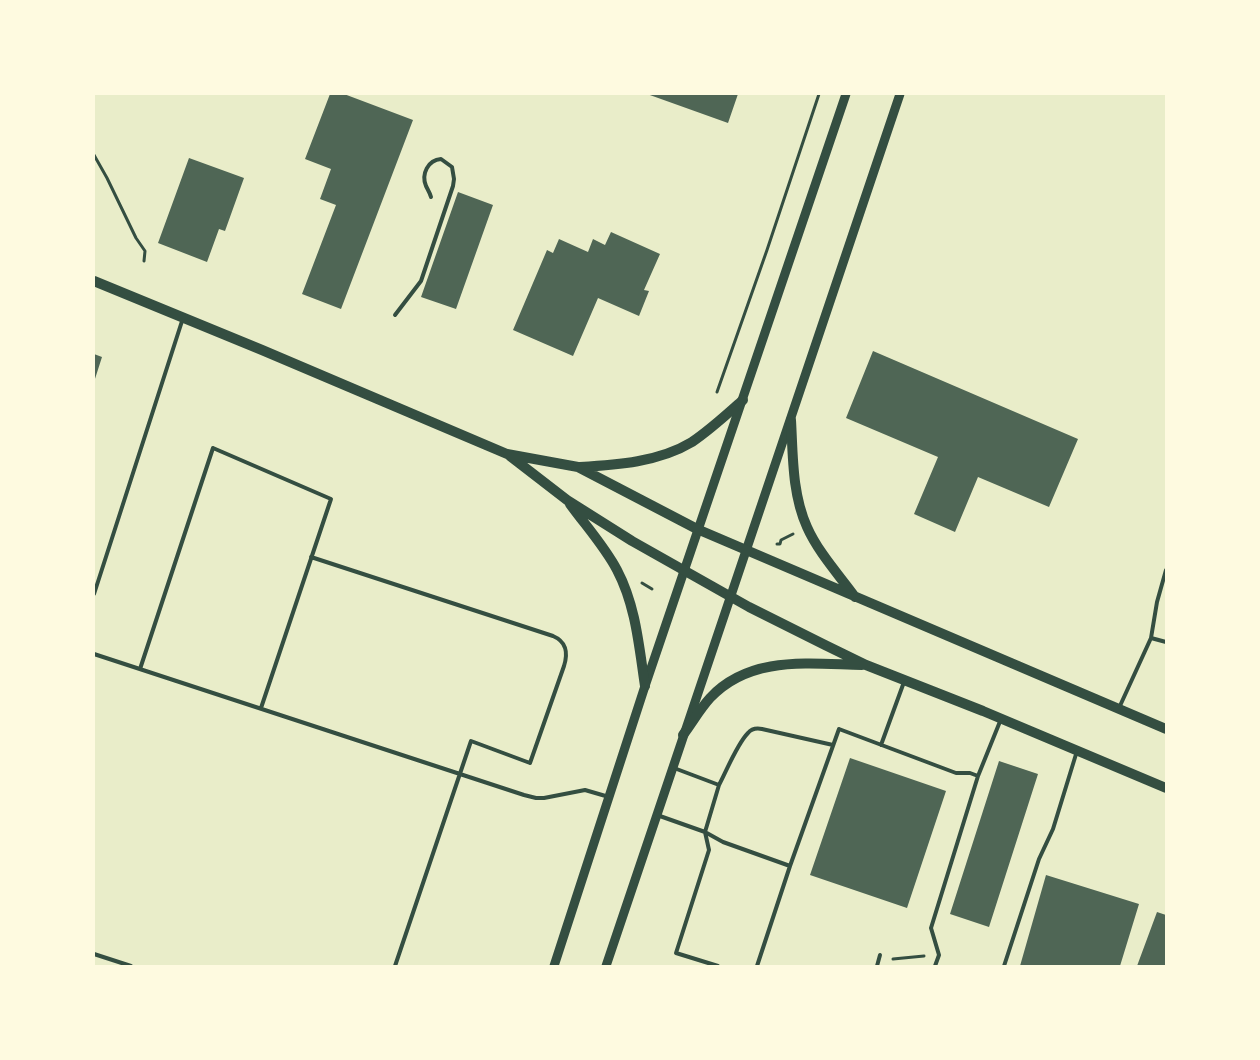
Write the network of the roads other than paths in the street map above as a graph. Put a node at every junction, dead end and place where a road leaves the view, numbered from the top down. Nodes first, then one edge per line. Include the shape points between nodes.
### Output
1 (846, 94) edge
2 (900, 94) edge
3 (431, 197) dead end
4 (94, 281) edge
5 (395, 315) dead end
6 (184, 318) junction
7 (743, 400) junction
8 (791, 420) junction
9 (507, 454) junction
10 (578, 467) junction
11 (566, 500) junction
12 (697, 529) junction
13 (746, 550) junction
14 (312, 557) junction
15 (684, 570) junction
16 (1166, 570) edge
17 (94, 594) edge
18 (730, 596) junction
19 (856, 598) junction
20 (1151, 638) junction
21 (1166, 642) edge
22 (94, 654) edge
23 (866, 665) junction
24 (140, 669) junction
25 (904, 680) junction
26 (645, 686) junction
27 (261, 708) junction
28 (1119, 709) junction
29 (1001, 718) junction
30 (1166, 729) edge
31 (683, 735) junction
32 (881, 745) junction
33 (833, 746) junction
34 (1078, 751) junction
35 (672, 768) junction
36 (460, 774) junction
37 (978, 776) junction
38 (719, 785) junction
39 (1166, 788) edge
40 (609, 797) junction
41 (657, 815) junction
42 (705, 832) junction
43 (790, 866) junction
44 (94, 954) edge
45 (880, 954) road end
46 (131, 966) edge
47 (395, 966) edge
48 (554, 966) edge
49 (606, 966) edge
50 (718, 966) edge
51 (757, 966) edge
52 (877, 966) edge
53 (935, 966) edge
54 (1004, 966) edge

1 - 7 street
2 - 8 street
3 - 5 lane via 425,174 430,163 441,159 452,167 453,186 421,282
4 - 6 main road
6 - 9 main road
6 - 17 lane
7 - 10 main road via 712,428 679,449 643,460
7 - 12 street
8 - 13 street
8 - 19 main road via 797,490 805,522
9 - 10 main road
9 - 11 main road
10 - 12 main road
11 - 15 main road
11 - 26 main road via 608,557 624,585 634,620
12 - 13 main road
12 - 15 street
13 - 18 street
13 - 19 main road
14 - 24 lane via 331,499 213,448
14 - 27 lane
14 - 36 lane via 553,636 565,646 564,666 530,762 471,741
15 - 18 main road
15 - 26 street
16 - 20 lane
18 - 23 main road
18 - 31 street
19 - 28 main road
20 - 21 lane
20 - 28 lane
22 - 24 lane
23 - 25 main road
23 - 31 main road via 792,663 753,670 710,698
24 - 27 lane
25 - 29 main road
25 - 32 lane
26 - 40 street
27 - 36 lane
28 - 30 main road
29 - 34 main road
29 - 37 lane
31 - 35 street
32 - 33 lane via 839,730
32 - 37 lane via 956,773
33 - 38 lane via 754,728 743,740
33 - 43 lane
34 - 39 main road
34 - 54 lane
35 - 38 lane
35 - 41 street
36 - 40 lane via 536,798 585,790
36 - 47 lane
37 - 53 lane via 932,928 939,955
38 - 42 lane
40 - 48 street
41 - 42 lane
41 - 49 street
42 - 43 lane via 723,842
42 - 50 lane via 709,850 676,953
43 - 51 lane
44 - 46 lane
45 - 52 lane

